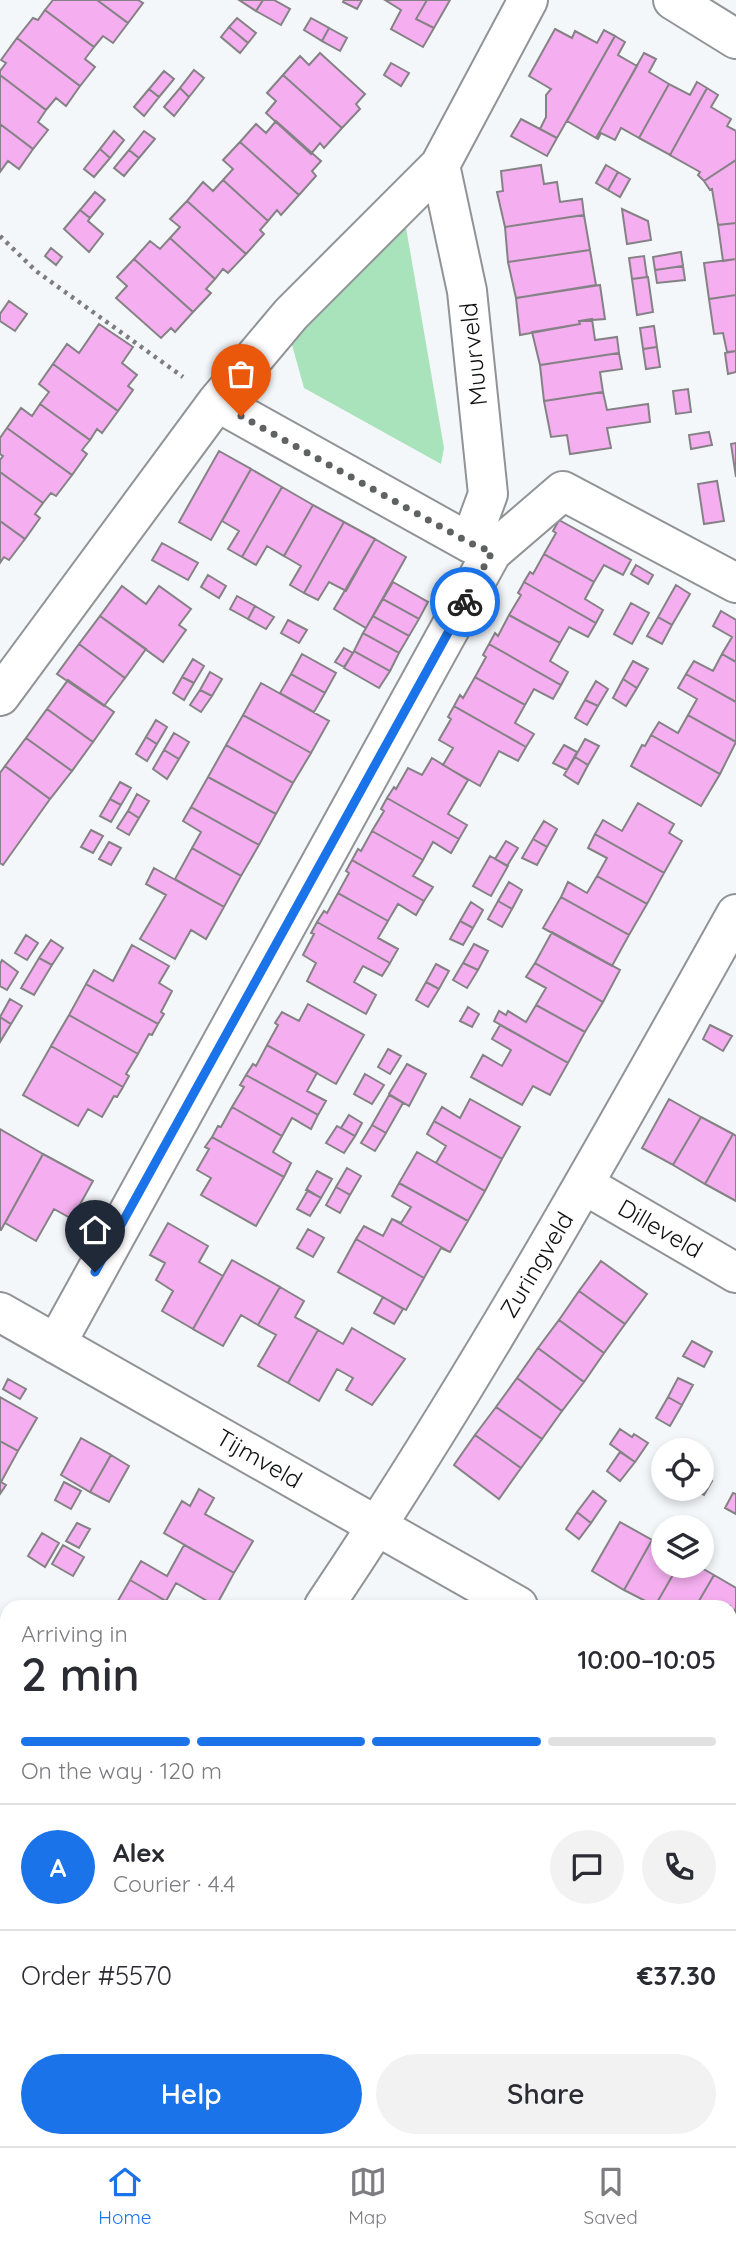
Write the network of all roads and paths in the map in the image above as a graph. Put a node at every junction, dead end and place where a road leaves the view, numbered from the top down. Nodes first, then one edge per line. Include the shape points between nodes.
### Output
1 (528, 0) edge
2 (673, 0) edge
3 (736, 39) edge
4 (440, 166) junction
5 (0, 236) edge
6 (217, 402) junction
7 (481, 547) junction
8 (736, 583) edge
9 (0, 696) edge
10 (736, 914) edge
11 (585, 1185) junction
12 (736, 1273) edge
13 (0, 1312) edge
14 (55, 1344) junction
15 (377, 1526) junction
16 (328, 1600) edge
17 (507, 1600) edge

1 - 4 street
2 - 3 street
4 - 6 street via 291,314
4 - 7 street, Muurveld via 467,291 488,494
5 - 6 path via 36,271
6 - 7 street
6 - 9 street
7 - 8 street, Muurveld via 563,491
7 - 14 street, Muurveld
10 - 11 street, Zuringveld
11 - 12 street, Dilleveld
11 - 15 street, Zuringveld
13 - 14 street, Tijmveld
14 - 15 street, Tijmveld
15 - 16 street, Zuringveld
15 - 17 street, Tijmveld

